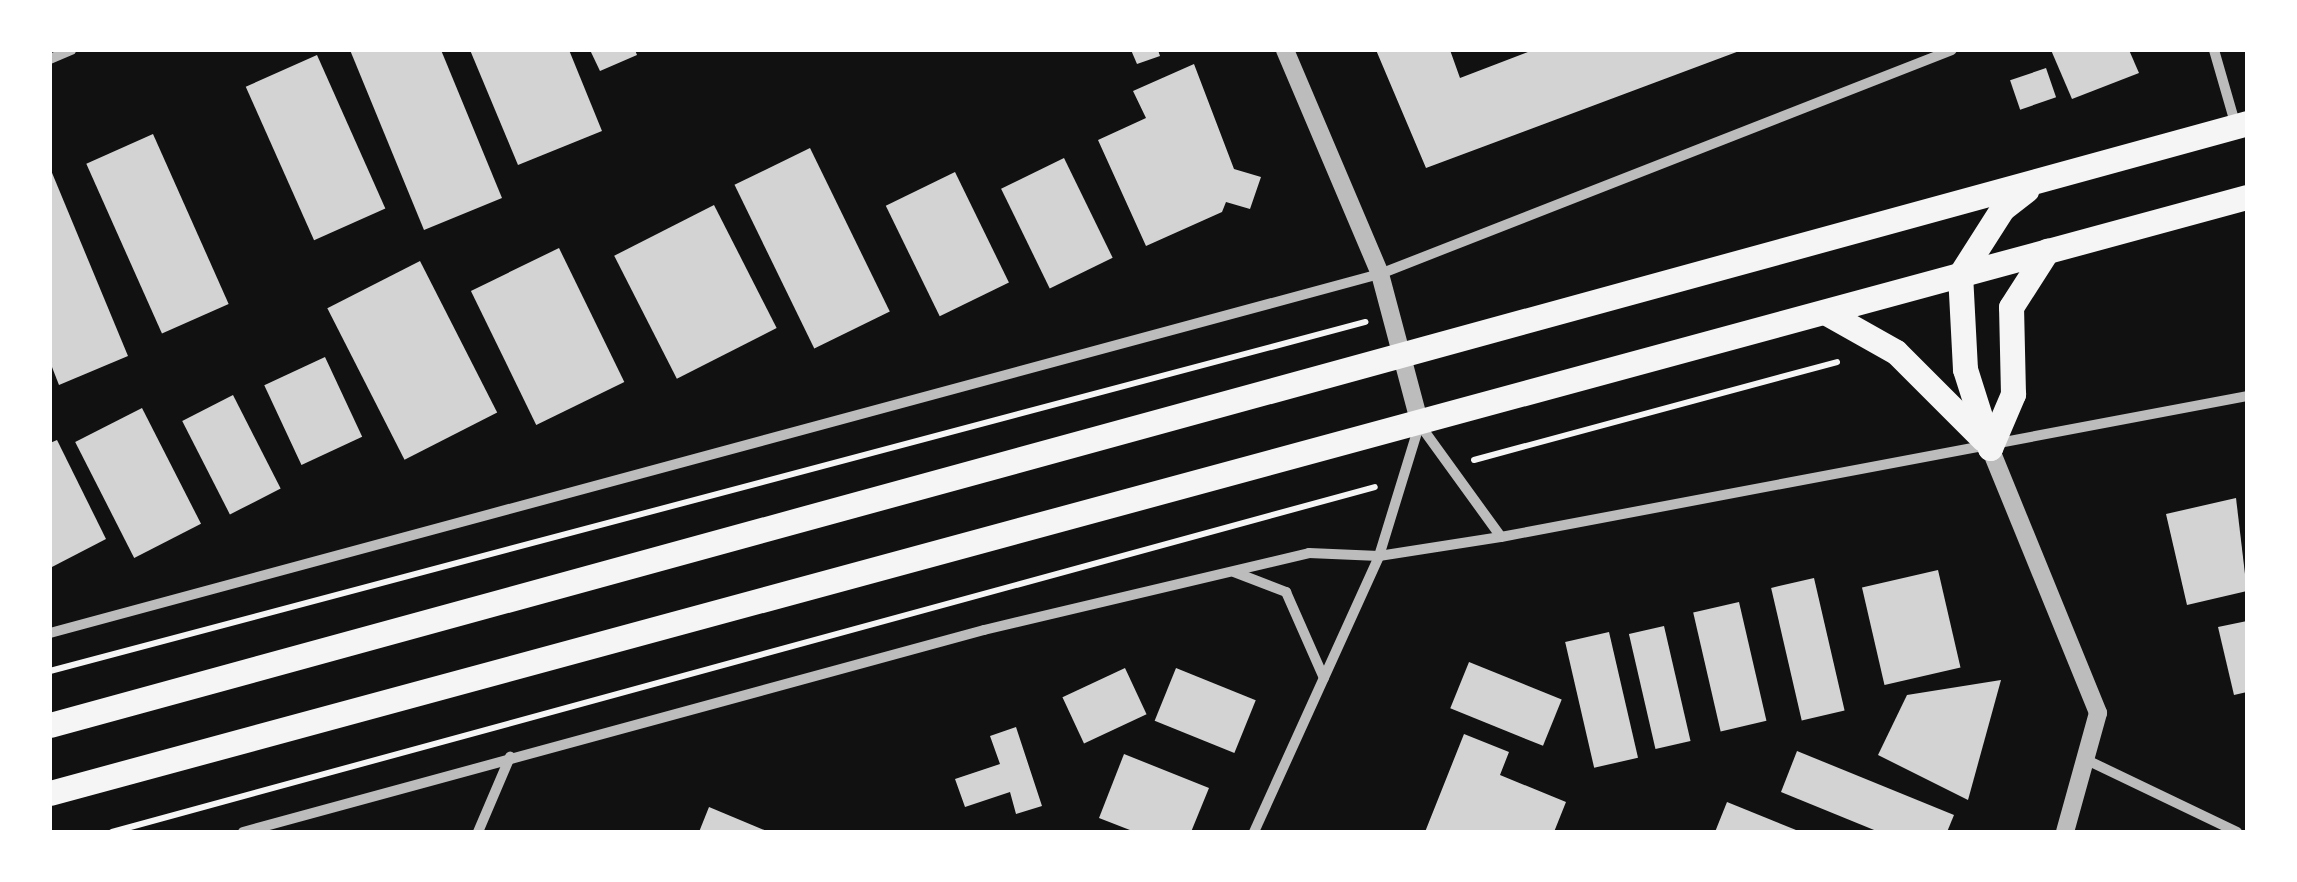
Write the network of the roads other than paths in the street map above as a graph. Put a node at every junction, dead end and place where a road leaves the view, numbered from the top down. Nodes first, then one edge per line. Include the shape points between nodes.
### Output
1 (72, 50) edge
2 (1285, 50) edge
3 (1952, 50) edge
4 (2214, 50) edge
5 (50, 59) edge
6 (2242, 125) edge
7 (2034, 184) junction
8 (2247, 198) edge
9 (2047, 251) junction
10 (1380, 274) junction
11 (1960, 275) junction
12 (1825, 312) junction
13 (1402, 361) junction
14 (2247, 396) edge
15 (1420, 424) junction
16 (1990, 448) junction
17 (1501, 537) junction
18 (1379, 556) junction
19 (1233, 572) junction
20 (50, 634) edge
21 (1324, 678) junction
22 (50, 725) edge
23 (510, 757) junction
24 (2091, 762) junction
25 (50, 793) edge
26 (243, 832) edge
27 (478, 832) edge
28 (1254, 832) edge
29 (2066, 832) edge
30 (2237, 832) edge

1 - 5 street
2 - 10 street
3 - 10 street
4 - 6 street
6 - 7 main road
7 - 11 main road via 2002,210
7 - 13 main road
8 - 9 main road
9 - 11 main road
9 - 16 main road via 2011,308 2013,394
10 - 13 street
10 - 20 street
11 - 12 main road
11 - 16 main road via 1965,369
12 - 15 main road
12 - 16 main road via 1896,352
13 - 15 street
13 - 22 main road
14 - 16 street
15 - 17 street
15 - 18 street
15 - 25 main road
16 - 17 street
16 - 24 street via 2080,655 2098,713
17 - 18 street
18 - 19 street via 1309,554
18 - 21 street
19 - 21 street via 1286,592
19 - 23 street
21 - 28 street
23 - 26 street
23 - 27 street
24 - 29 street
24 - 30 street

